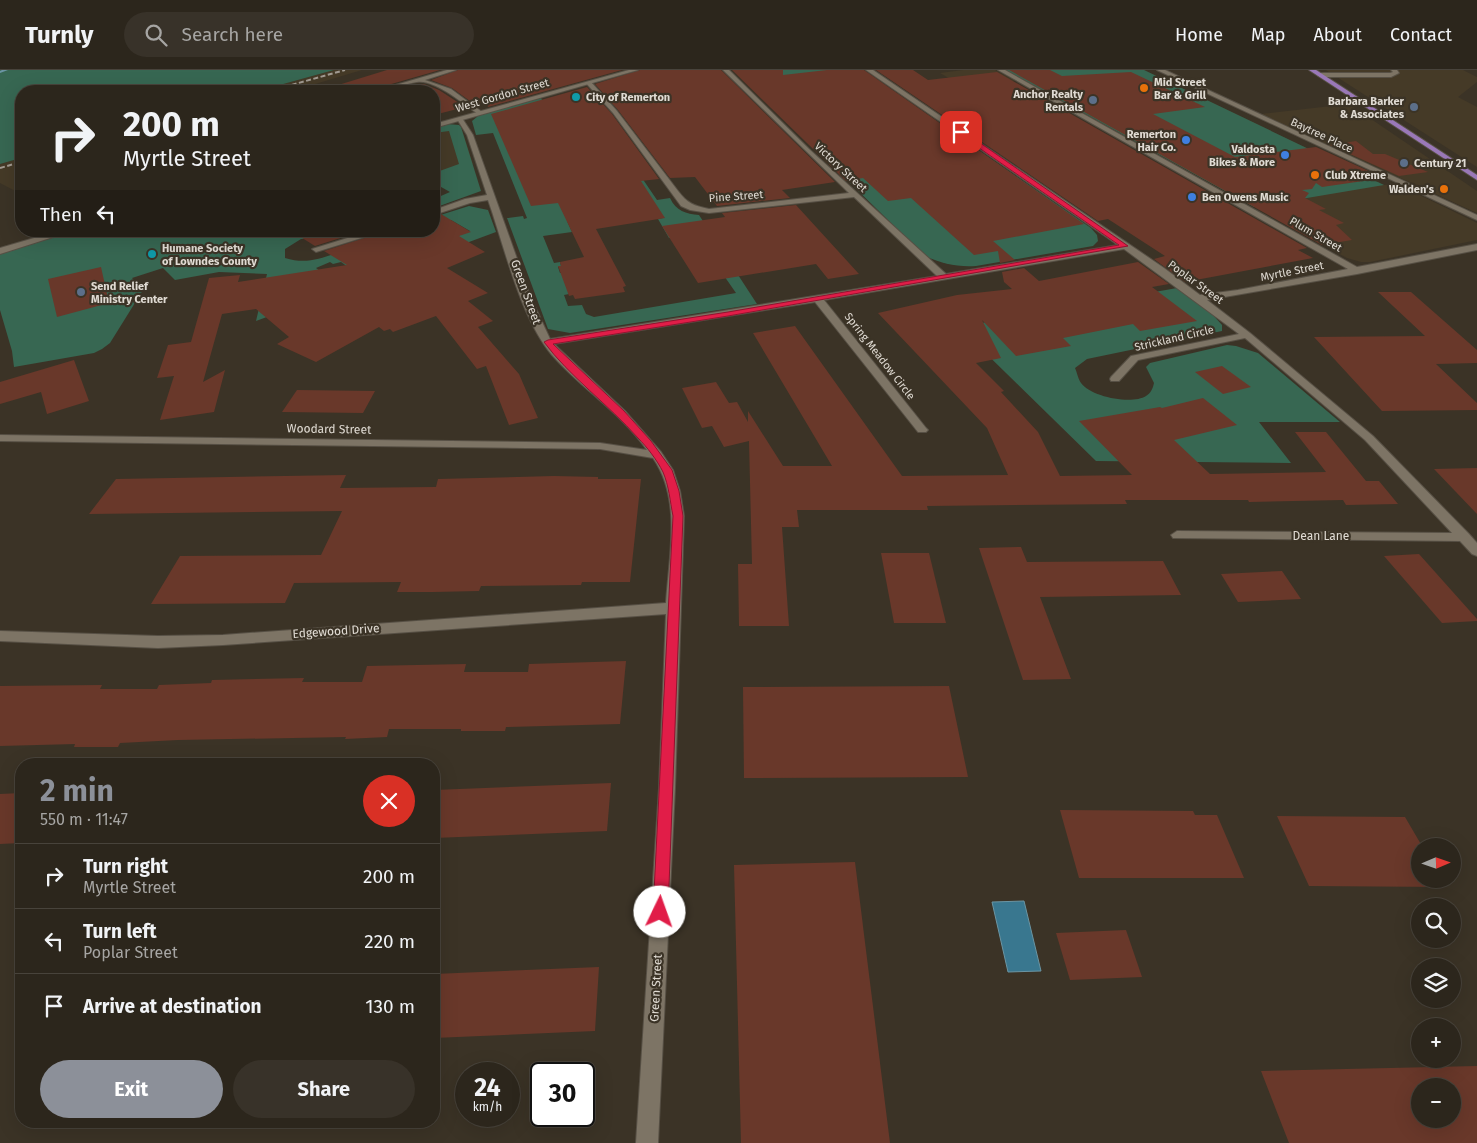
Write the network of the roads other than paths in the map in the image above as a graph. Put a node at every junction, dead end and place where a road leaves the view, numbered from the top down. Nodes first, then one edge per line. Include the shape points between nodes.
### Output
1 (453, 70) edge
2 (635, 70) edge
3 (726, 70) edge
4 (869, 70) edge
5 (1001, 70) edge
6 (1160, 70) edge
7 (1312, 70) edge
8 (1394, 70) edge
9 (1320, 75) junction
10 (417, 79) junction
11 (589, 83) junction
12 (398, 85) edge
13 (434, 85) edge
14 (440, 87) edge
15 (480, 113) junction
16 (460, 119) junction
17 (440, 124) edge
18 (1477, 178) edge
19 (854, 195) junction
20 (491, 197) junction
21 (440, 211) edge
22 (1477, 218) edge
23 (48, 237) edge
24 (359, 237) edge
25 (1125, 246) junction
26 (1477, 247) edge
27 (316, 249) dead end
28 (0, 251) edge
29 (1357, 271) junction
30 (944, 277) junction
31 (818, 298) junction
32 (1199, 298) junction
33 (1247, 335) junction
34 (548, 342) junction
35 (1115, 379) dead end
36 (922, 430) dead end
37 (0, 438) edge
38 (657, 455) junction
39 (1177, 535) dead end
40 (1465, 538) junction
41 (1477, 551) edge
42 (673, 608) junction
43 (0, 636) edge
44 (647, 1143) edge

1 - 10 street
2 - 11 street, West Gordon Street
3 - 19 street, Victory Street
4 - 25 street, Poplar Street
5 - 29 street, Plum Street
6 - 22 street, Baytree Place
7 - 9 main road
8 - 9 street via 1396,73 1391,75
9 - 18 main road
10 - 12 street
10 - 13 street
11 - 15 street, West Gordon Street
11 - 19 street, Pine Street via 611,106 684,204 693,208 721,210
14 - 15 street
15 - 16 street, West Gordon Street
16 - 17 street, West Gordon Street
16 - 20 street, Green Street via 470,135
19 - 30 street, Victory Street
20 - 21 street
20 - 34 street, Green Street via 526,298
23 - 28 street
24 - 27 street
25 - 30 street
25 - 32 street, Poplar Street
26 - 29 street, Myrtle Street
29 - 32 street, Myrtle Street
30 - 31 street
31 - 34 street
31 - 36 street, Spring Meadow Circle
32 - 33 street, Poplar Street
33 - 35 street, Strickland Circle via 1135,358
33 - 40 street, Poplar Street via 1368,438
34 - 38 street, Green Street via 621,413
37 - 38 street, Woodard Street via 600,446
38 - 42 street, Green Street via 667,470 678,516
39 - 40 street, Dean Lane
40 - 41 street, Poplar Street
42 - 43 street, Edgewood Drive via 223,640 158,642
42 - 44 street, Green Street via 666,815

